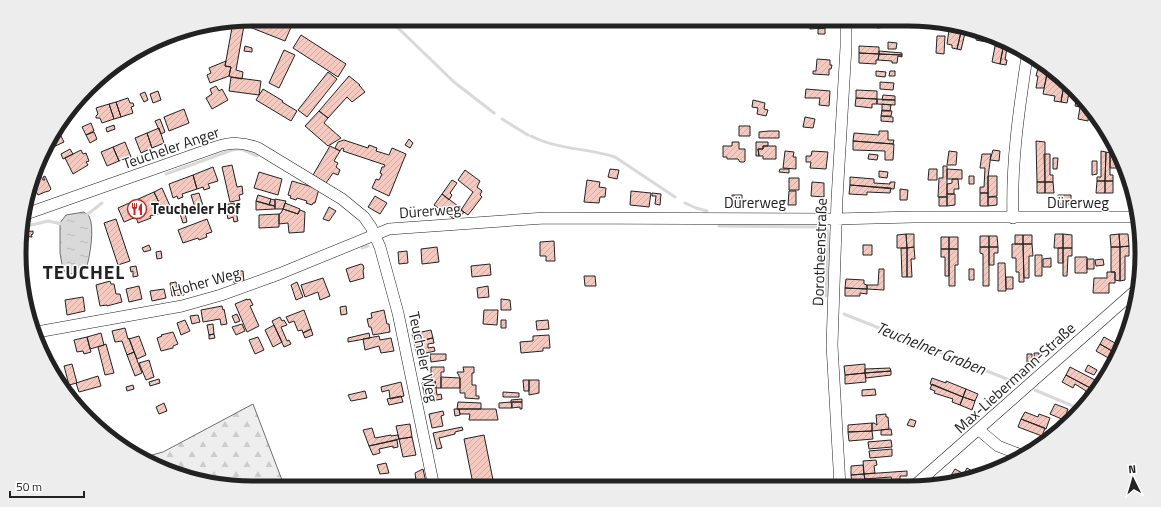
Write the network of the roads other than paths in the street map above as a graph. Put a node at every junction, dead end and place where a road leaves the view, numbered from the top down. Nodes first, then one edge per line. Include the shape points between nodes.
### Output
1 (846, 26) edge
2 (1026, 59) edge
3 (30, 213) edge
4 (1132, 217) edge
5 (1013, 218) junction
6 (836, 219) junction
7 (375, 234) junction
8 (1132, 294) edge
9 (40, 332) edge
10 (979, 430) junction
11 (1017, 453) edge
12 (433, 481) edge
13 (840, 481) edge
14 (920, 481) edge

1 - 6 street, Dorotheenstraße
2 - 5 street via 1016,152
3 - 7 street, Teucheler Anger via 224,144 238,143 264,151 342,199 364,217
4 - 5 street, Dürerweg
5 - 6 street, Dürerweg
6 - 7 street, Dürerweg via 545,218 389,229
6 - 13 street, Dorotheenstraße via 832,346
7 - 9 street, Hoher Weg via 221,295 182,306
7 - 12 street, Teucheler Weg via 398,314
8 - 10 street, Max-Liebermann-Straße
10 - 11 street via 998,446
10 - 14 street, Max-Liebermann-Straße

